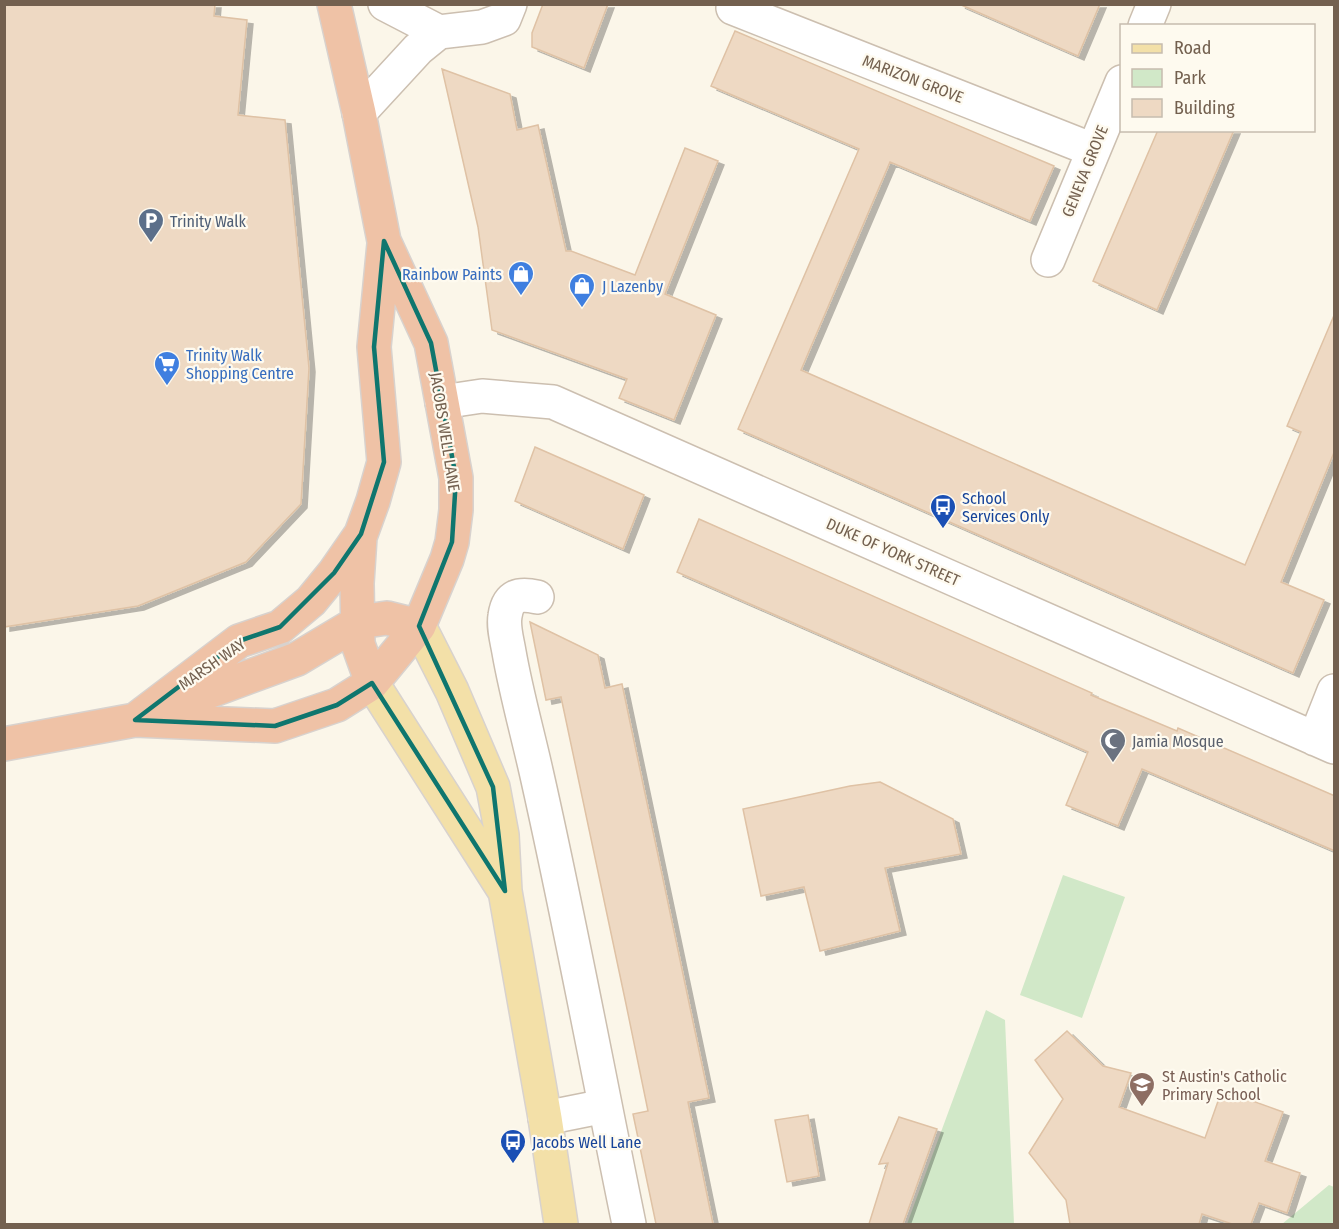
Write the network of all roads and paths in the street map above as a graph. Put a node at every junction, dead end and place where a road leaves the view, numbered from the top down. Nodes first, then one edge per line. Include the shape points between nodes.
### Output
1 (334, 4) edge
2 (385, 4) edge
3 (510, 4) edge
4 (1154, 4) edge
5 (734, 7) edge
6 (1146, 24) edge
7 (439, 32) junction
8 (1120, 87) edge
9 (359, 113) junction
10 (1093, 150) junction
11 (384, 241) junction
12 (1048, 260) dead end
13 (442, 402) junction
14 (361, 534) junction
15 (522, 601) dead end
16 (359, 622) junction
17 (418, 626) junction
18 (372, 682) junction
19 (1335, 691) edge
20 (135, 720) junction
21 (1325, 743) edge
22 (4, 744) edge
23 (505, 891) junction
24 (605, 1106) junction
25 (545, 1118) junction
26 (561, 1224) edge
27 (629, 1224) edge

1 - 9 highway, JACOBS WELL LANE
2 - 7 street
3 - 7 street via 504,19 482,27
4 - 6 street
5 - 10 street, MARIZON GROVE
7 - 9 street
8 - 10 street, GENEVA GROVE
9 - 11 highway, JACOBS WELL LANE
10 - 12 street, GENEVA GROVE
11 - 13 highway, JACOBS WELL LANE via 431,343
11 - 14 highway, JACOBS WELL LANE via 374,347 384,462
13 - 17 highway, JACOBS WELL LANE via 456,478 456,510 447,559
13 - 21 street, DUKE OF YORK STREET via 482,396 553,402
14 - 16 highway
14 - 20 highway, MARSH WAY via 310,601 280,627 239,641
15 - 24 street via 505,615 504,627
16 - 17 highway via 387,618
16 - 18 highway via 358,644
16 - 20 highway via 297,659
17 - 18 highway, JACOBS WELL LANE
17 - 23 main road via 452,691 493,787 502,835
18 - 20 highway, MARSH WAY via 337,705 275,726
18 - 23 main road
19 - 21 street
20 - 22 highway, MARSH WAY
23 - 25 main road
24 - 25 street
24 - 27 street
25 - 26 main road

